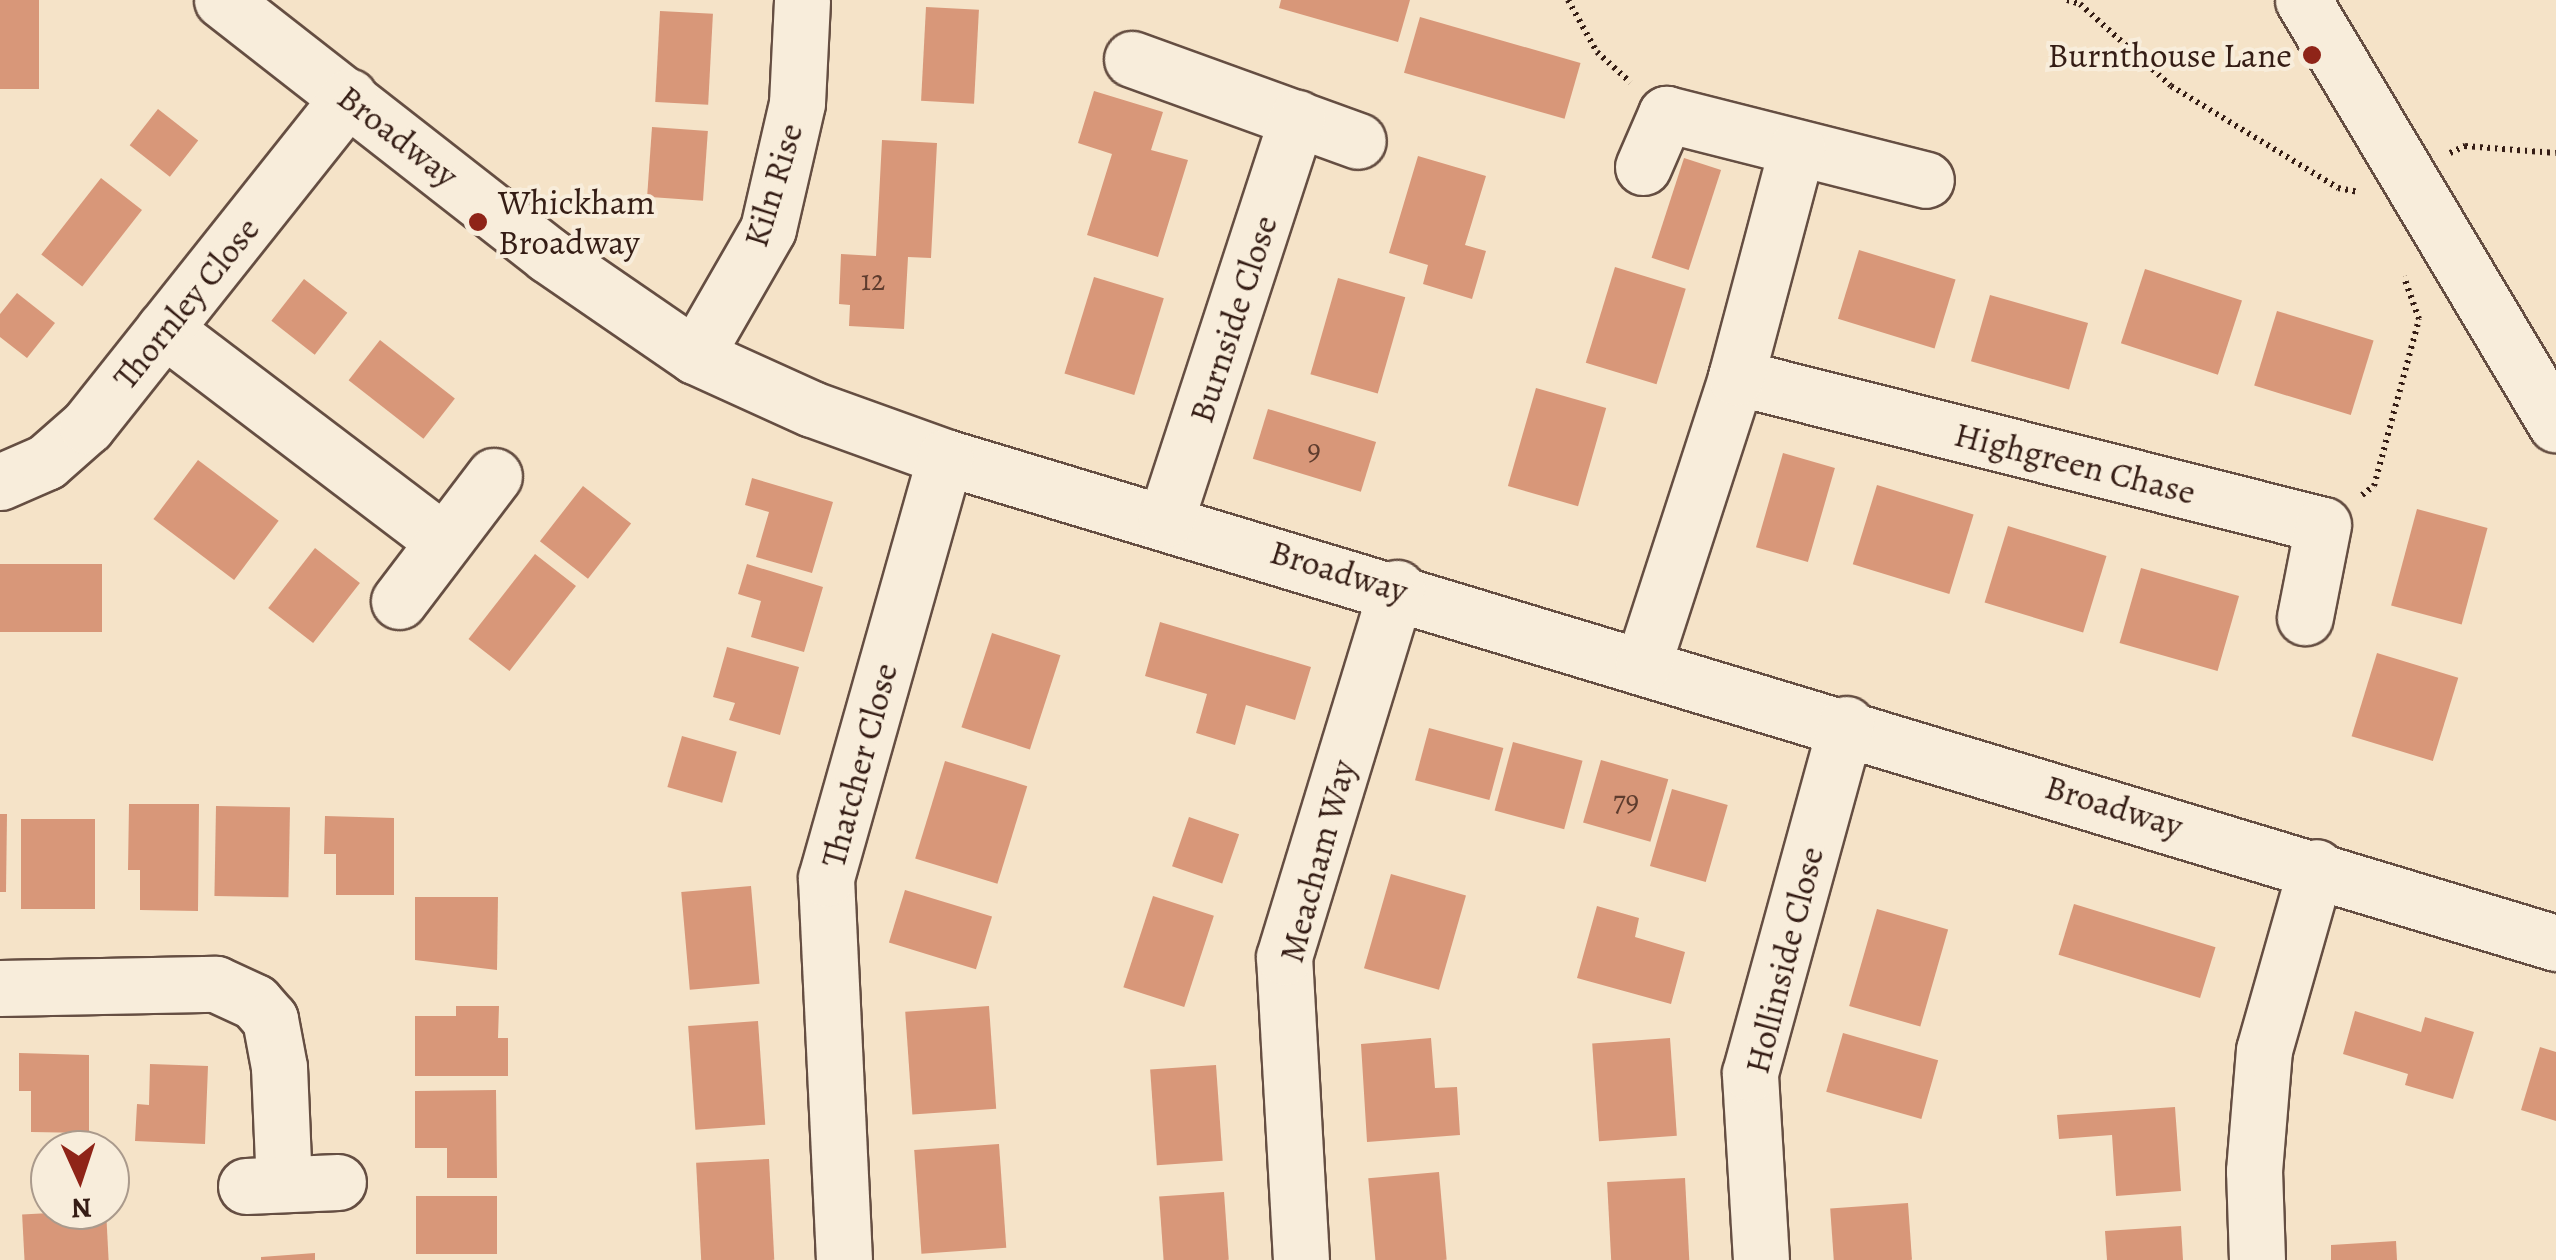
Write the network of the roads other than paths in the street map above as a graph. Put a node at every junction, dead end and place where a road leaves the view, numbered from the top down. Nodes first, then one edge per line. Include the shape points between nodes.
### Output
1 (222, 0) edge
2 (802, 0) edge
3 (2304, 0) edge
4 (1132, 59) dead end
5 (349, 97) junction
6 (1297, 118) junction
7 (1358, 141) dead end
8 (1798, 148) junction
9 (1643, 167) dead end
10 (1926, 180) dead end
11 (164, 330) junction
12 (695, 356) junction
13 (1736, 378) junction
14 (2556, 424) edge
15 (944, 457) junction
16 (494, 476) dead end
17 (0, 482) edge
18 (1166, 520) junction
19 (444, 542) junction
20 (1397, 588) junction
21 (399, 601) dead end
22 (2306, 617) dead end
23 (1643, 664) junction
24 (1846, 724) junction
25 (2316, 867) junction
26 (2553, 930) edge
27 (0, 988) edge
28 (338, 1182) dead end
29 (844, 1260) edge
30 (1301, 1260) edge
31 (1762, 1260) edge
32 (2257, 1260) edge

1 - 5 street, Broadway
2 - 12 street, Kiln Rise via 797,103 768,228
3 - 14 street
4 - 6 street
5 - 11 street, Thornley Close
5 - 12 street, Broadway via 548,255
6 - 7 street
6 - 18 street, Burnside Close
8 - 9 street via 1666,114
8 - 10 street
8 - 13 street
11 - 17 street, Thornley Close via 87,426 46,462
11 - 19 street
12 - 15 street, Broadway via 812,409
13 - 22 street, Highgreen Chase via 2322,525
13 - 23 street
15 - 18 street, Broadway
15 - 29 street, Thatcher Close via 826,878
16 - 19 street
18 - 20 street, Broadway
19 - 21 street
20 - 23 street, Broadway
20 - 30 street, Meacham Way via 1284,957
23 - 24 street, Broadway
24 - 25 street, Broadway
24 - 31 street, Hollinside Close via 1750,1072
25 - 26 street, Broadway
25 - 32 street via 2264,1050 2254,1171
27 - 28 street via 216,984 255,1002 270,1019 279,1067 264,1185

